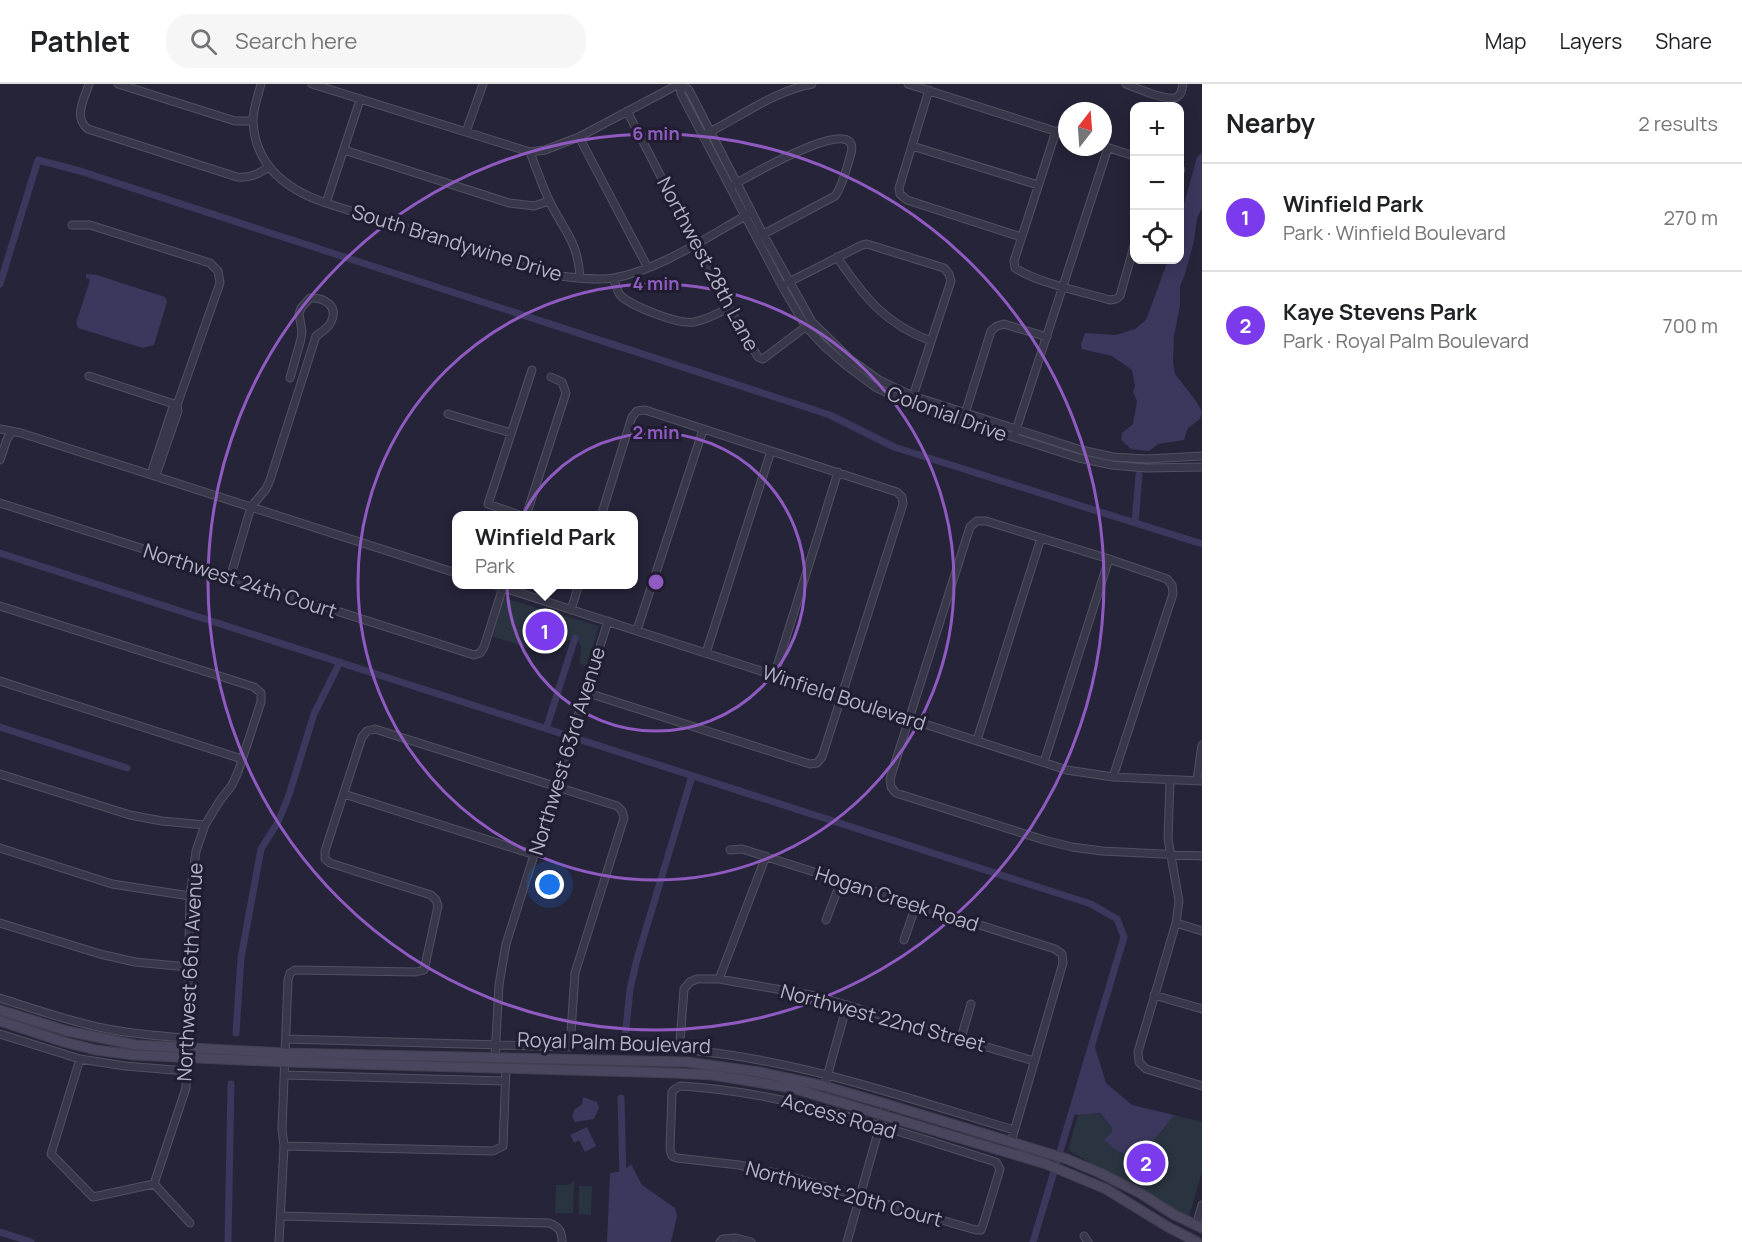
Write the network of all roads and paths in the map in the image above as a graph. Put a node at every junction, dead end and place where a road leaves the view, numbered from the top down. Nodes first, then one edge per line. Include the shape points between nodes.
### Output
1 (89, 84) edge
2 (118, 84) edge
3 (261, 84) edge
4 (312, 84) edge
5 (483, 84) edge
6 (680, 84) edge
7 (812, 84) edge
8 (908, 84) edge
9 (1126, 84) edge
10 (1184, 84) edge
11 (797, 85) edge
12 (929, 90) junction
13 (360, 100) junction
14 (627, 111) junction
15 (253, 121) junction
16 (1056, 131) joint
17 (466, 132) junction
18 (706, 133) junction
19 (579, 137) junction
20 (912, 146) junction
21 (1112, 149) edge
22 (344, 150) junction
23 (530, 152) junction
24 (1130, 155) edge
25 (1102, 156) edge
26 (269, 167) junction
27 (733, 185) junction
28 (1038, 185) junction
29 (549, 201) junction
30 (326, 203) junction
31 (748, 215) junction
32 (72, 225) dead end
33 (760, 236) junction
34 (1021, 237) junction
35 (696, 243) junction
36 (837, 257) junction
37 (1130, 260) edge
38 (648, 268) junction
39 (580, 278) junction
40 (613, 278) junction
41 (785, 284) junction
42 (1063, 286) junction
43 (729, 308) junction
44 (809, 324) junction
45 (1047, 337) junction
46 (931, 341) junction
47 (532, 370) dead end
48 (89, 376) dead end
49 (551, 377) dead end
50 (290, 378) dead end
51 (911, 400) junction
52 (177, 405) junction
53 (448, 414) dead end
54 (964, 418) junction
55 (0, 429) edge
56 (1017, 429) junction
57 (704, 430) junction
58 (11, 433) junction
59 (511, 433) junction
60 (1014, 438) junction
61 (771, 452) junction
62 (1202, 456) edge
63 (1185, 457) junction
64 (1146, 459) junction
65 (0, 460) edge
66 (1202, 467) edge
67 (1146, 468) junction
68 (1185, 468) junction
69 (838, 472) junction
70 (153, 475) junction
71 (0, 503) edge
72 (251, 507) junction
73 (509, 511) edge
74 (526, 511) edge
75 (603, 511) edge
76 (1041, 538) junction
77 (1109, 559) junction
78 (452, 572) edge
79 (230, 578) junction
80 (503, 589) edge
81 (512, 589) edge
82 (578, 589) edge
83 (0, 606) edge
84 (571, 610) junction
85 (608, 621) junction
86 (637, 630) junction
87 (706, 653) junction
88 (774, 676) junction
89 (0, 681) edge
90 (585, 692) junction
91 (841, 697) junction
92 (909, 718) junction
93 (977, 740) junction
94 (1202, 745) edge
95 (242, 759) junction
96 (1044, 762) junction
97 (0, 774) edge
98 (1113, 777) junction
99 (1170, 780) junction
100 (1200, 781) edge
101 (555, 787) junction
102 (344, 794) junction
103 (205, 825) junction
104 (0, 848) edge
105 (730, 850) dead end
106 (535, 855) junction
107 (1169, 855) junction
108 (766, 856) junction
109 (1202, 856) edge
110 (841, 881) junction
111 (190, 896) junction
112 (916, 905) junction
113 (826, 920) dead end
114 (0, 923) edge
115 (1176, 923) junction
116 (1202, 931) edge
117 (904, 940) dead end
118 (188, 967) junction
119 (719, 979) junction
120 (1154, 995) junction
121 (0, 998) edge
122 (971, 1004) dead end
123 (847, 1005) junction
124 (1202, 1009) edge
125 (0, 1010) edge
126 (0, 1022) edge
127 (0, 1034) edge
128 (186, 1038) junction
129 (961, 1038) junction
130 (286, 1039) junction
131 (496, 1045) junction
132 (683, 1047) joint
133 (186, 1054) junction
134 (495, 1057) junction
135 (519, 1057) junction
136 (285, 1058) junction
137 (80, 1059) junction
138 (1034, 1061) junction
139 (478, 1067) junction
140 (506, 1068) junction
141 (186, 1071) junction
142 (827, 1074) junction
143 (284, 1075) junction
144 (505, 1081) junction
145 (1202, 1086) edge
146 (823, 1091) junction
147 (672, 1092) joint
148 (884, 1109) junction
149 (879, 1126) junction
150 (1014, 1130) junction
151 (1011, 1142) junction
152 (284, 1146) junction
153 (1000, 1169) joint
154 (154, 1184) junction
155 (859, 1196) junction
156 (1202, 1204) edge
157 (281, 1216) junction
158 (190, 1223) dead end
159 (1199, 1227) edge
160 (721, 1240) edge
161 (1192, 1241) edge
162 (279, 1242) edge
163 (561, 1242) edge
164 (751, 1242) edge
165 (847, 1242) edge

1 - 26 street via 79,116 88,129 237,177 248,178
2 - 15 street via 235,121
3 - 15 street
4 - 13 street
5 - 17 street
6 - 14 street
6 - 18 street, Colonial Drive via 689,90
7 - 11 street
8 - 12 street
9 - 10 street via 1168,98 1176,98
11 - 18 street
12 - 16 street
12 - 20 street
13 - 17 street
13 - 22 street
14 - 19 street
14 - 35 street, Northwest 28th Lane
15 - 26 street
16 - 28 street
17 - 23 street
18 - 27 street, Colonial Drive
19 - 23 street
19 - 38 street
20 - 28 street
20 - 34 street via 899,188 907,200
21 - 24 street
22 - 29 street via 509,203 534,206
22 - 30 street
23 - 29 street
25 - 42 street
26 - 30 street, South Brandywine Drive via 285,184
27 - 31 street, Colonial Drive
27 - 33 street via 817,143 838,138 850,144 852,151 835,196
28 - 34 street
29 - 39 street via 573,241
30 - 39 street, South Brandywine Drive via 550,275
31 - 33 street, Colonial Drive
31 - 35 street, South Brandywine Drive
32 - 52 street via 90,225 210,263 218,271 220,283
33 - 41 street, Colonial Drive
34 - 42 street via 1016,267
35 - 38 street, South Brandywine Drive
35 - 43 street, Northwest 28th Lane
36 - 41 street
36 - 46 street via 861,292 893,322
36 - 46 street via 867,244 944,268 951,280
37 - 42 street via 1116,299
38 - 40 street, South Brandywine Drive
39 - 40 street, South Brandywine Drive
40 - 43 street via 619,293 629,303 682,321 693,323
41 - 44 street, Colonial Drive
42 - 45 street
43 - 44 street, Northwest 28th Lane via 758,357 763,359
44 - 51 street, Colonial Drive via 823,345 856,373 875,387
45 - 54 street via 1004,324 991,331
45 - 56 street
46 - 51 street
47 - 59 street
48 - 52 street
49 - 74 street via 562,382 566,393
50 - 72 street via 301,339 301,308 310,298 322,299 333,309 331,323 316,336 270,480
51 - 54 street, Colonial Drive
52 - 70 street via 172,410
53 - 59 street
54 - 56 street, Colonial Drive
54 - 60 street, Colonial Drive
55 - 58 street
56 - 60 street
56 - 64 street, Colonial Drive via 1081,450
57 - 61 street
57 - 75 street via 645,410 637,411
57 - 86 street
58 - 65 street
58 - 70 street
59 - 73 street via 488,504
60 - 67 street, Colonial Drive via 1079,458
61 - 69 street
61 - 87 street
62 - 63 street, Colonial Drive
63 - 64 street, Colonial Drive
63 - 68 street
64 - 67 street
66 - 68 street, Colonial Drive
67 - 68 street, Colonial Drive
69 - 88 street
69 - 91 street via 903,497
70 - 72 street
71 - 79 street, Northwest 24th Court
72 - 78 street
72 - 79 street
76 - 77 street
76 - 92 street via 986,521 977,521 970,527
76 - 93 street
77 - 96 street
77 - 98 street via 1167,579 1173,594
79 - 80 street, Northwest 24th Court via 474,655 484,647
81 - 84 street, Winfield Boulevard
82 - 84 street
83 - 95 street, Northwest 66th Avenue via 254,687 261,693 261,702
84 - 85 street, Winfield Boulevard
85 - 86 street, Winfield Boulevard
85 - 90 street, Northwest 63rd Avenue
86 - 87 street, Winfield Boulevard
87 - 88 street, Winfield Boulevard
88 - 91 street, Winfield Boulevard
89 - 95 street
90 - 91 street via 810,764 822,757
90 - 101 street, Northwest 63rd Avenue
91 - 92 street, Winfield Boulevard
92 - 93 street, Winfield Boulevard
92 - 107 street via 890,779 896,792 1063,845
93 - 96 street, Winfield Boulevard
94 - 100 street
95 - 103 street, Northwest 66th Avenue via 232,785
96 - 98 street, Winfield Boulevard
97 - 103 street via 130,815
98 - 99 street, Winfield Boulevard
99 - 100 street, Winfield Boulevard
99 - 107 street
101 - 102 street via 375,729 362,737
101 - 106 street, Northwest 63rd Avenue
101 - 131 street via 617,806 624,818 575,973 570,1047
102 - 106 street
102 - 130 street via 325,859 436,900 424,970 295,970 288,980
103 - 111 street, Northwest 66th Avenue via 196,851
104 - 111 street via 112,884
105 - 108 street, Hogan Creek Road
106 - 131 street, Northwest 63rd Avenue via 502,963
107 - 109 street
107 - 115 street via 1179,901
108 - 110 street, Hogan Creek Road
108 - 119 street
110 - 112 street, Hogan Creek Road
110 - 113 street
111 - 118 street, Northwest 66th Avenue
112 - 117 street
112 - 138 street, Hogan Creek Road via 1062,954 1063,963
114 - 118 street via 100,954
115 - 116 street
115 - 120 street
118 - 128 street, Northwest 66th Avenue
119 - 123 street, Northwest 22nd Street
119 - 132 street, Northwest 22nd Street via 697,979 684,989
120 - 124 street
120 - 145 street via 1138,1052 1139,1062 1146,1069
121 - 128 street via 104,1029
122 - 129 street
123 - 129 street, Northwest 22nd Street
123 - 142 street
125 - 133 main road, Royal Palm Boulevard via 99,1039
126 - 133 main road, Royal Palm Boulevard via 96,1050 134,1055
127 - 137 street
128 - 133 street, Northwest 66th Avenue
129 - 138 street, Northwest 22nd Street
130 - 131 street
130 - 136 street
131 - 134 street, Northwest 63rd Avenue
132 - 142 street, Access Road
133 - 136 main road, Royal Palm Boulevard
133 - 141 street, Northwest 66th Avenue
134 - 135 main road, Royal Palm Boulevard
134 - 136 main road, Royal Palm Boulevard
134 - 139 main road
135 - 140 main road
135 - 146 main road, Royal Palm Boulevard via 714,1065 759,1072
136 - 139 main road, Royal Palm Boulevard
136 - 143 street
137 - 141 street
137 - 154 street via 51,1154 93,1197
138 - 150 street
139 - 140 main road, Royal Palm Boulevard
140 - 144 street
140 - 146 main road, Royal Palm Boulevard via 713,1075
141 - 154 street, Northwest 66th Avenue via 186,1088
142 - 146 street
142 - 150 street, Access Road
143 - 144 street
143 - 152 street
144 - 152 street via 503,1146 493,1151
146 - 148 main road, Royal Palm Boulevard
147 - 149 street, Access Road via 680,1086 750,1093 814,1106
147 - 155 street, Northwest 20th Court via 672,1156 785,1174
148 - 149 street
148 - 151 main road, Royal Palm Boulevard
148 - 161 main road, Royal Palm Boulevard via 1064,1170 1122,1197
149 - 153 street, Access Road via 996,1162
149 - 155 street
150 - 151 street
151 - 159 main road, Royal Palm Boulevard via 1100,1173
152 - 157 street
153 - 155 street, Northwest 20th Court via 981,1230
154 - 158 street
155 - 165 street
156 - 159 street
157 - 162 street
157 - 163 street via 549,1223 558,1226
160 - 164 street

